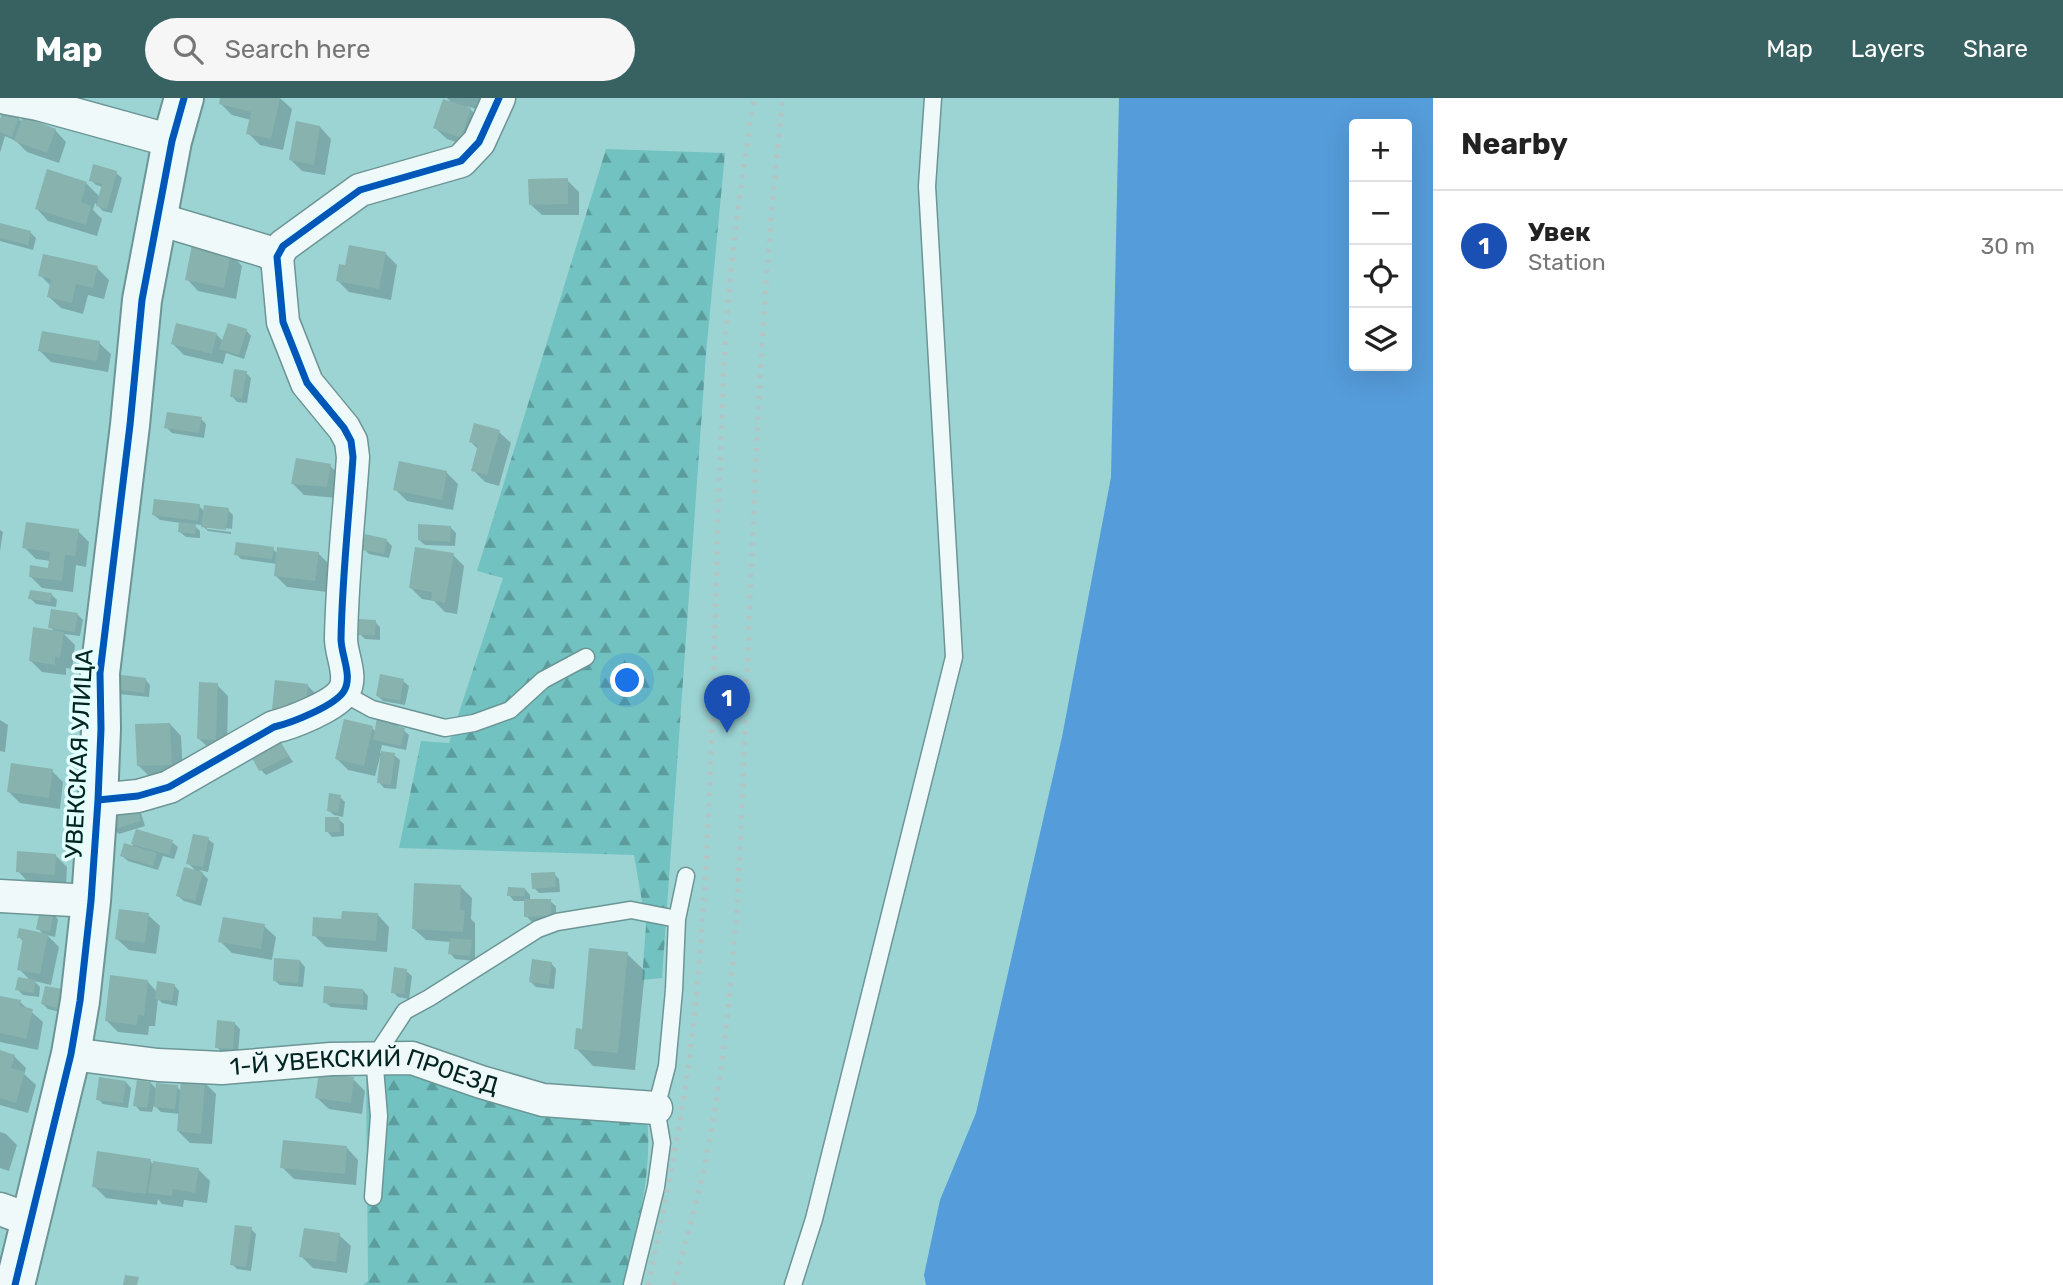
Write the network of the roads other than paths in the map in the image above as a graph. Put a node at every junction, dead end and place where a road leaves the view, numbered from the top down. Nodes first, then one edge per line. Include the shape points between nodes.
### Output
1 (6, 98) edge
2 (184, 98) edge
3 (499, 98) edge
4 (933, 98) edge
5 (172, 141) junction
6 (158, 223) junction
7 (277, 257) junction
8 (586, 657) dead end
9 (343, 693) junction
10 (99, 800) junction
11 (686, 876) dead end
12 (0, 896) edge
13 (91, 901) junction
14 (677, 919) junction
15 (71, 1055) junction
16 (376, 1059) junction
17 (656, 1108) junction
18 (373, 1197) dead end
19 (15, 1214) edge
20 (15, 1285) edge
21 (632, 1285) edge
22 (793, 1285) edge

1 - 5 street
2 - 5 street, УВЕКСКАЯ УЛИЦА
3 - 7 street via 479,142 461,161 360,190 283,246
4 - 22 lane via 928,186 954,657 814,1219
5 - 6 street, УВЕКСКАЯ УЛИЦА
6 - 7 street via 175,224
6 - 10 street, УВЕКСКАЯ УЛИЦА via 142,300 100,673
7 - 9 street via 283,322 307,383 344,428 354,457 341,642 348,682
8 - 9 lane via 543,680 509,710 446,728 372,709
9 - 10 street via 169,787
10 - 13 street, УВЕКСКАЯ УЛИЦА
11 - 14 lane
12 - 13 street
13 - 15 street, УВЕКСКАЯ УЛИЦА
14 - 16 lane via 631,910 538,929 405,1011
14 - 17 lane via 667,1066
15 - 16 street, 1-Й УВЕКСКИЙ ПРОЕЗД via 222,1068
15 - 19 street, УВЕКСКАЯ УЛИЦА
16 - 17 street, 1-Й УВЕКСКИЙ ПРОЕЗД via 412,1058 543,1100
16 - 18 lane via 379,1116
17 - 21 lane via 662,1143
19 - 20 street, УВЕКСКАЯ УЛИЦА

